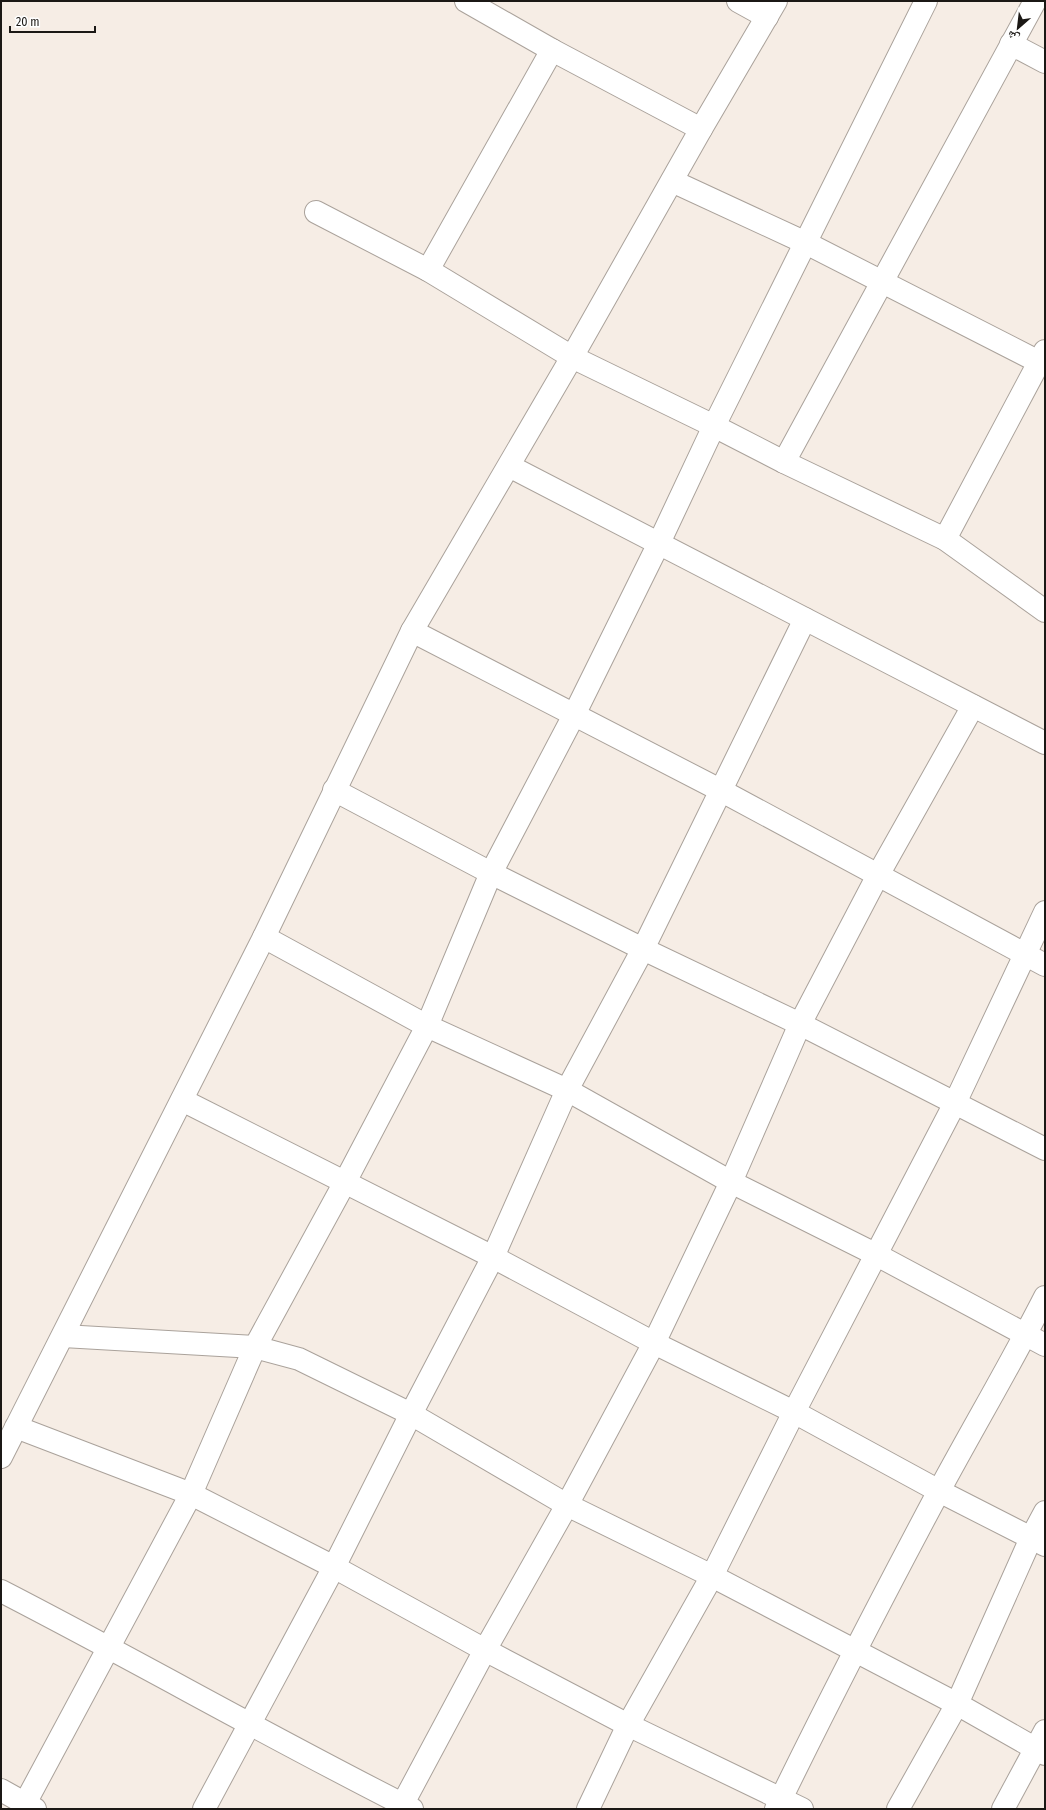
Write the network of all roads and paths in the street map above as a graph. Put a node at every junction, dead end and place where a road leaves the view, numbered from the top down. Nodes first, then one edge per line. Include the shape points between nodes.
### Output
1 (466, 1) edge
2 (738, 1) edge
3 (926, 1) edge
4 (1028, 4) edge
5 (771, 9) edge
6 (1011, 44) junction
7 (552, 50) junction
8 (1045, 62) edge
9 (701, 129) junction
10 (672, 181) junction
11 (316, 212) dead end
12 (806, 243) junction
13 (428, 270) junction
14 (882, 282) junction
15 (572, 357) junction
16 (1043, 359) edge
17 (714, 426) junction
18 (784, 462) junction
19 (509, 466) junction
20 (945, 539) junction
21 (659, 543) junction
22 (1045, 611) edge
23 (805, 619) junction
24 (412, 631) junction
25 (973, 706) junction
26 (574, 715) junction
27 (1045, 743) edge
28 (334, 790) junction
29 (720, 790) junction
30 (491, 873) junction
31 (878, 875) junction
32 (1045, 912) edge
33 (264, 937) junction
34 (643, 949) junction
35 (1024, 954) junction
36 (1045, 966) edge
37 (800, 1024) junction
38 (426, 1026) junction
39 (567, 1090) junction
40 (182, 1100) junction
41 (955, 1103) junction
42 (1045, 1150) edge
43 (346, 1182) junction
44 (731, 1182) junction
45 (875, 1254) junction
46 (494, 1257) junction
47 (1045, 1296) edge
48 (1026, 1334) junction
49 (63, 1336) junction
50 (654, 1343) junction
51 (1045, 1345) edge
52 (255, 1347) junction
53 (794, 1412) junction
54 (411, 1414) junction
55 (16, 1427) junction
56 (1, 1457) edge
57 (939, 1491) junction
58 (191, 1494) junction
59 (567, 1505) junction
60 (1045, 1512) edge
61 (1038, 1542) edge
62 (334, 1567) junction
63 (712, 1576) junction
64 (1, 1591) edge
65 (108, 1646) junction
66 (485, 1650) junction
67 (856, 1651) junction
68 (957, 1704) junction
69 (249, 1723) junction
70 (628, 1725) junction
71 (1042, 1745) edge
72 (1, 1790) edge
73 (779, 1804) edge
74 (27, 1807) edge
75 (405, 1807) edge
76 (204, 1809) edge
77 (588, 1809) edge
78 (802, 1809) edge
79 (898, 1809) edge
80 (1003, 1809) edge

1 - 7 street
2 - 5 street
3 - 12 street
4 - 6 street
5 - 9 street
6 - 8 street
6 - 14 street
7 - 9 street
7 - 13 street
9 - 10 street
10 - 12 street
10 - 15 street
11 - 13 street
12 - 14 street
12 - 17 street
13 - 15 street
14 - 16 street
14 - 18 street
15 - 17 street
15 - 19 street
16 - 20 street
17 - 18 street
17 - 21 street
18 - 20 street
19 - 21 street
19 - 24 street
20 - 22 street
21 - 23 street
21 - 26 street
23 - 25 street
23 - 29 street
24 - 26 street
24 - 28 street
25 - 27 street
25 - 31 street
26 - 29 street
26 - 30 street
28 - 30 street
28 - 33 street
29 - 31 street
29 - 34 street
30 - 34 street
30 - 38 street
31 - 35 street
31 - 37 street
32 - 35 street
33 - 38 street
33 - 40 street
34 - 37 street
34 - 39 street
35 - 36 street
35 - 41 street
37 - 41 street
37 - 44 street
38 - 39 street
38 - 43 street
39 - 44 street
39 - 46 street
40 - 43 street
40 - 49 street
41 - 42 street
41 - 45 street
43 - 46 street
43 - 52 street
44 - 45 street
44 - 50 street
45 - 48 street
45 - 53 street
46 - 50 street
46 - 54 street
47 - 48 street
48 - 51 street
48 - 57 street
49 - 52 street
49 - 55 street
50 - 53 street
50 - 59 street
52 - 54 street via 299,1359
52 - 58 street
53 - 57 street
53 - 63 street
54 - 59 street
54 - 62 street
55 - 56 street
55 - 58 street
57 - 61 street
57 - 67 street
58 - 62 street
58 - 65 street
59 - 63 street
59 - 66 street
60 - 61 street
61 - 68 street
62 - 66 street
62 - 69 street
63 - 67 street
63 - 70 street
64 - 65 street
65 - 69 street
65 - 74 street
66 - 70 street
66 - 75 street
67 - 68 street
67 - 73 street
68 - 71 street
68 - 79 street
69 - 75 street
69 - 76 street
70 - 73 street
70 - 77 street
71 - 80 street
72 - 74 street
73 - 78 street

